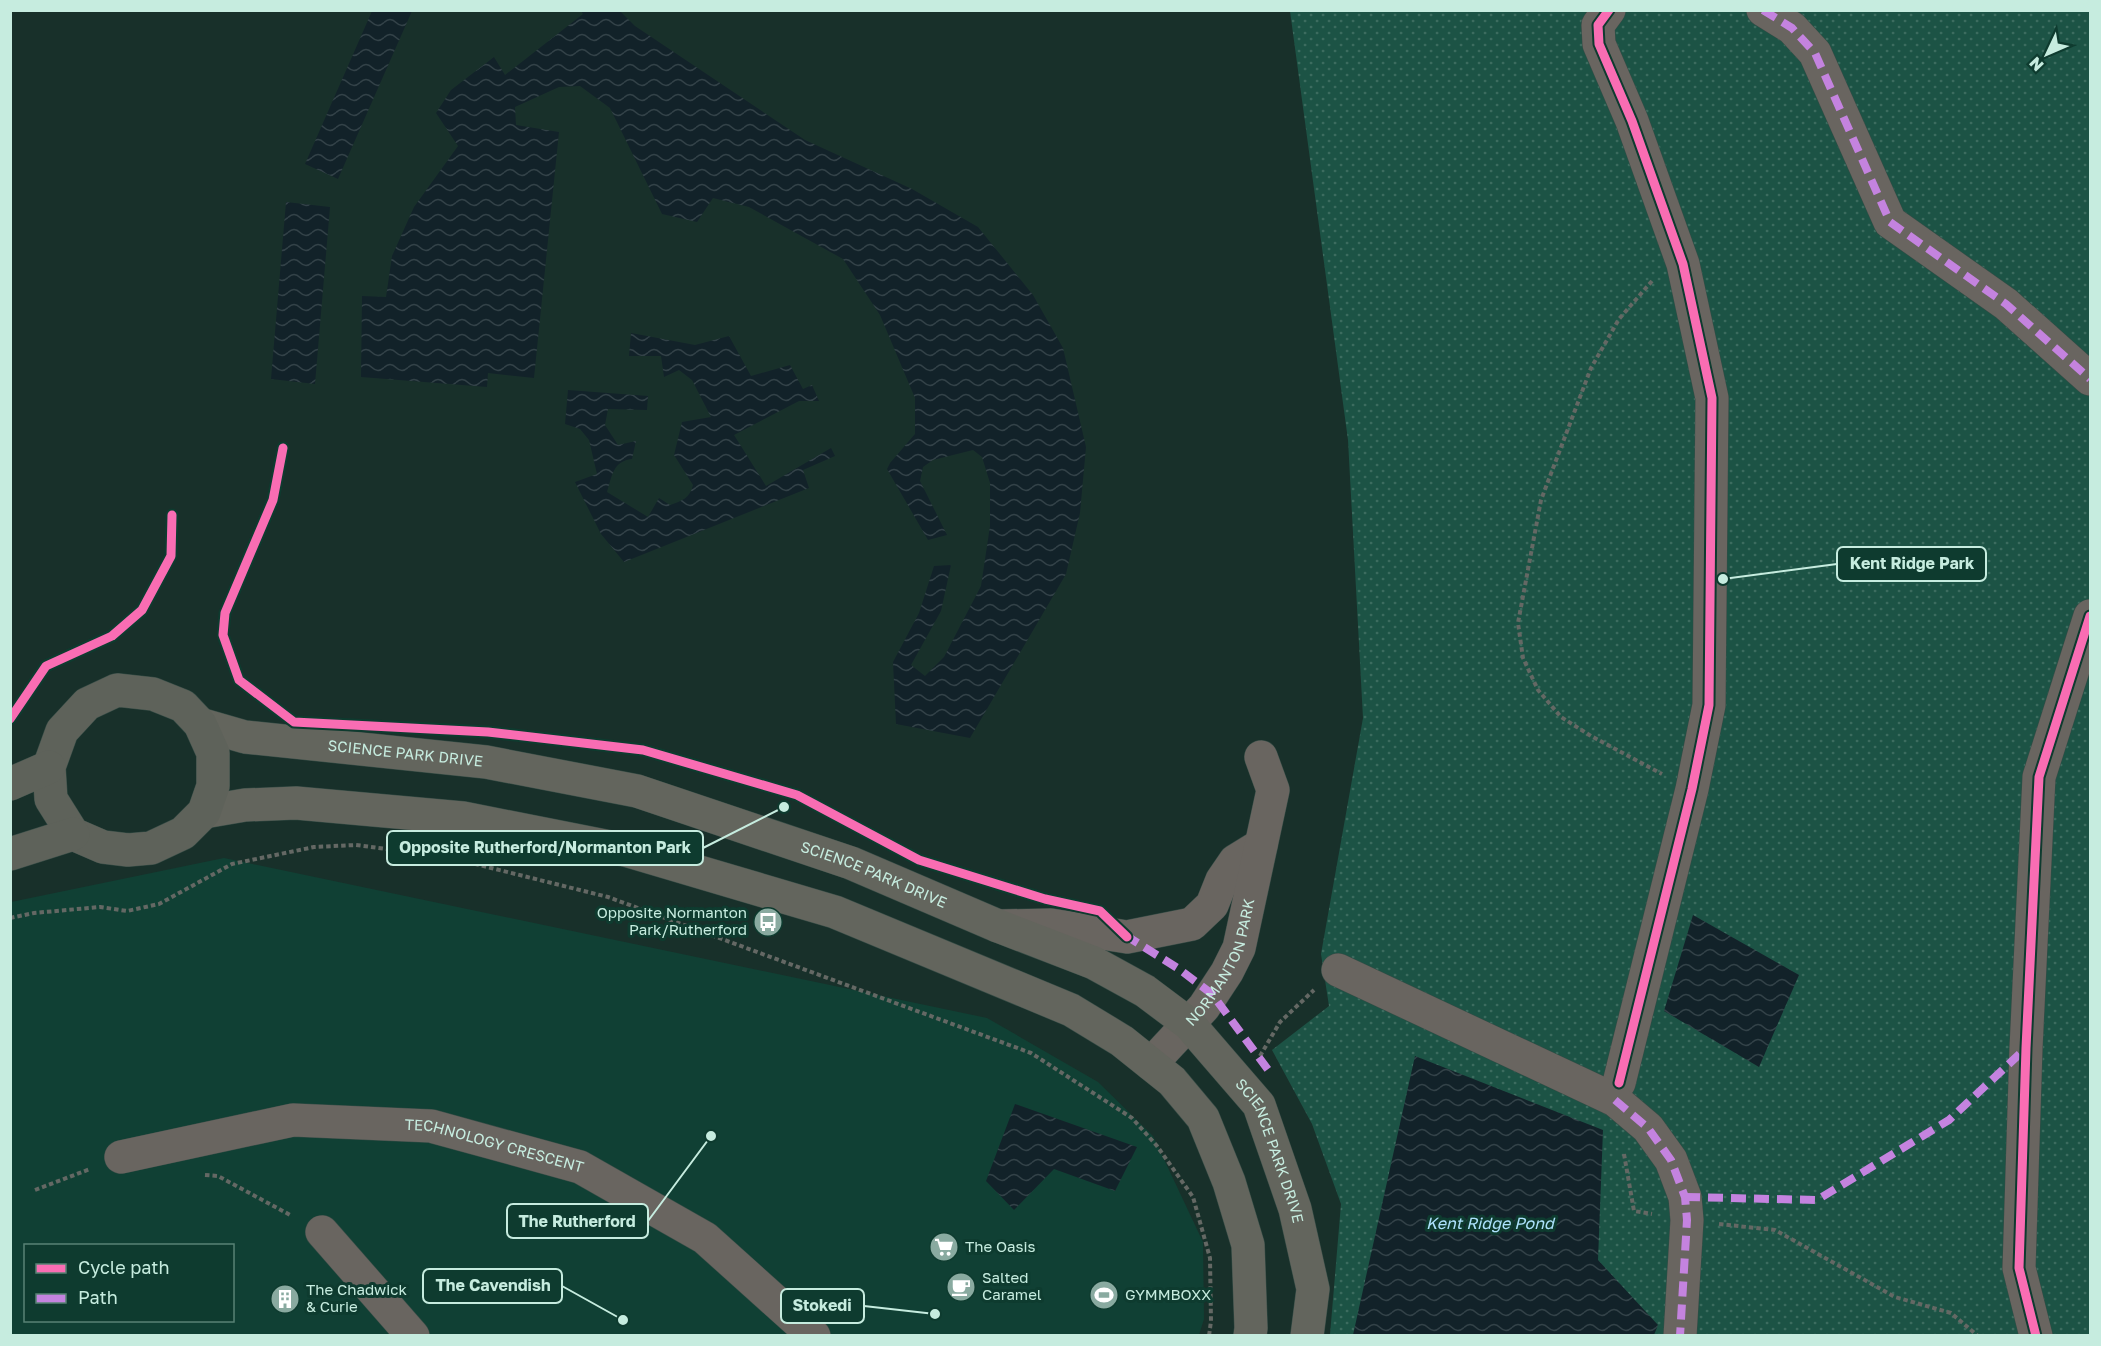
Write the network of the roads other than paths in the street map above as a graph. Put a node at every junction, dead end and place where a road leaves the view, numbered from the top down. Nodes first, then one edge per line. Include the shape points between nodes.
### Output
1 (1609, 10) edge
2 (1763, 10) edge
3 (2091, 379) edge
4 (2091, 616) edge
5 (200, 724) junction
6 (1261, 757) dead end
7 (49, 767) junction
8 (10, 784) edge
9 (204, 812) junction
10 (73, 834) junction
11 (1261, 845) junction
12 (10, 854) edge
13 (998, 926) junction
14 (1338, 970) road end
15 (1189, 1024) junction
16 (1151, 1064) junction
17 (1619, 1083) dead end
18 (108, 1162) road end
19 (322, 1232) road end
20 (413, 1335) edge
21 (814, 1335) edge
22 (1250, 1335) edge
23 (1307, 1335) edge
24 (1680, 1335) edge
25 (2036, 1335) edge

1 - 17 street via 1598,26 1599,44 1632,121 1683,264 1712,398 1709,705
2 - 3 street via 1792,28 1815,53 1890,222 2006,304
4 - 25 street via 2039,777 2019,1268
5 - 7 highway via 183,706 153,694 117,690 87,704 62,731
5 - 9 highway via 213,753 213,786
5 - 13 main road, SCIENCE PARK DRIVE via 245,737 486,762 637,791 851,863
6 - 11 street, NORMANTON PARK via 1273,790
7 - 8 highway
7 - 10 highway via 51,799
9 - 10 highway via 183,833 151,848 103,847
9 - 16 main road via 296,803 463,818 625,850 835,912 1071,1010
10 - 12 highway
11 - 13 street, NORMANTON PARK via 1235,861 1212,905 1192,924 1127,937 1050,925
11 - 15 street, NORMANTON PARK via 1239,948 1204,1007
13 - 15 main road, SCIENCE PARK DRIVE via 1094,963 1145,991
14 - 24 street via 1615,1100 1648,1128 1671,1160 1685,1197
15 - 16 street, NORMANTON PARK
15 - 23 main road, SCIENCE PARK DRIVE via 1259,1105 1295,1209 1313,1289
16 - 22 main road via 1172,1081 1203,1118 1229,1182 1248,1245
18 - 21 street, TECHNOLOGY CRESCENT via 293,1120 431,1126 580,1167 705,1238
19 - 20 street

